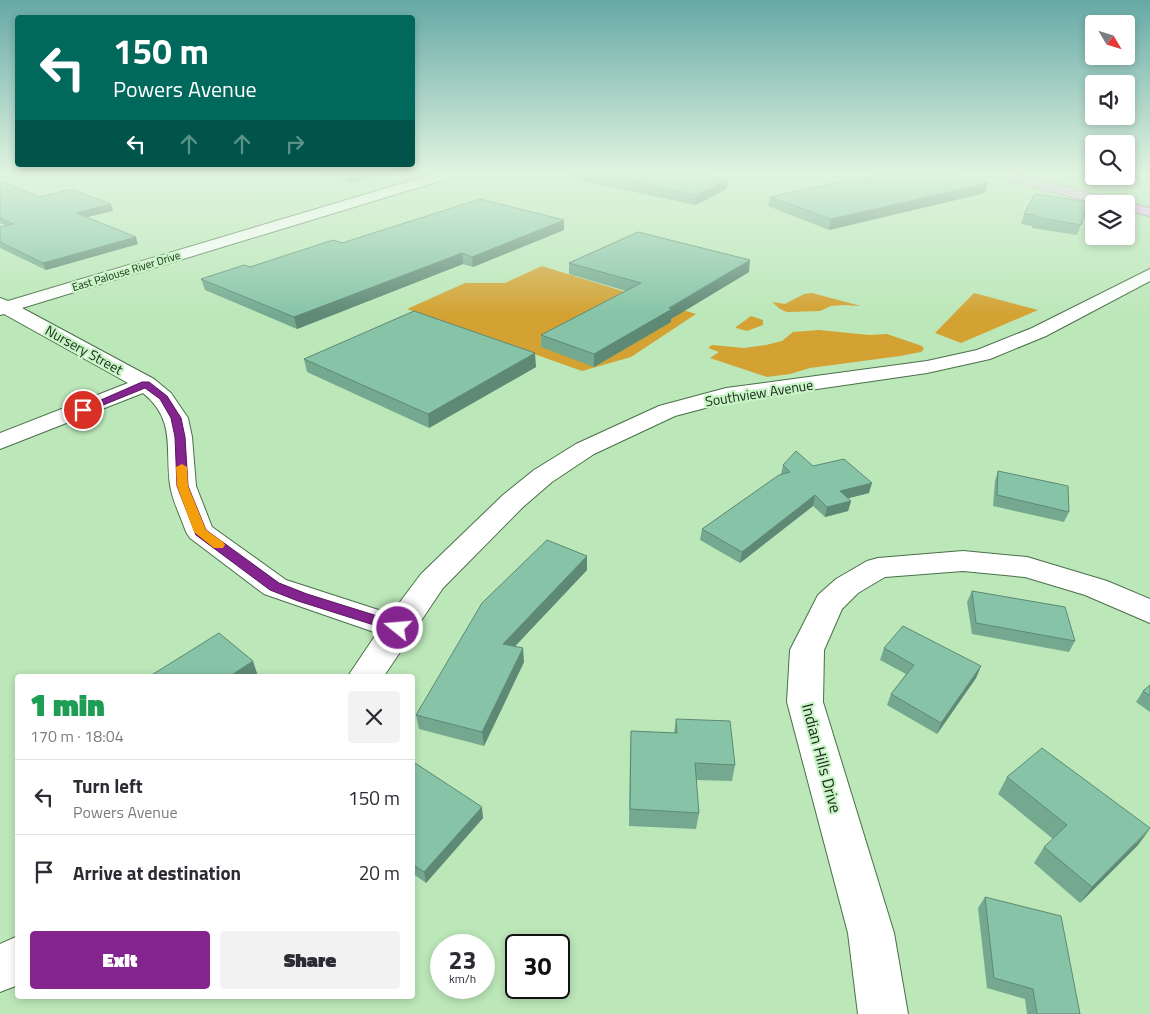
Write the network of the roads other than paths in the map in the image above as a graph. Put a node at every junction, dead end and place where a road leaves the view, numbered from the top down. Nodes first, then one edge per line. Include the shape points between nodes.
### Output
1 (293, 220) edge
2 (1150, 274) edge
3 (2, 307) edge
4 (146, 384) junction
5 (0, 442) edge
6 (1150, 612) edge
7 (398, 628) junction
8 (367, 674) edge
9 (15, 961) edge
10 (0, 968) edge
11 (884, 1014) edge

1 - 3 street, East Palouse River Drive
2 - 7 street, Southview Avenue via 1039,332 984,355 927,367 726,395 667,411 628,427 551,470 513,501 432,581
3 - 4 street, Nursery Street
4 - 5 street
4 - 7 street, Nursery Street via 164,398 176,418 183,486 200,532 275,586 302,598
6 - 11 street, Indian Hills Drive via 1096,588 1027,567 963,561 878,568 847,586 829,603 807,650 804,702 871,933
7 - 8 street, Southview Avenue
9 - 10 street

